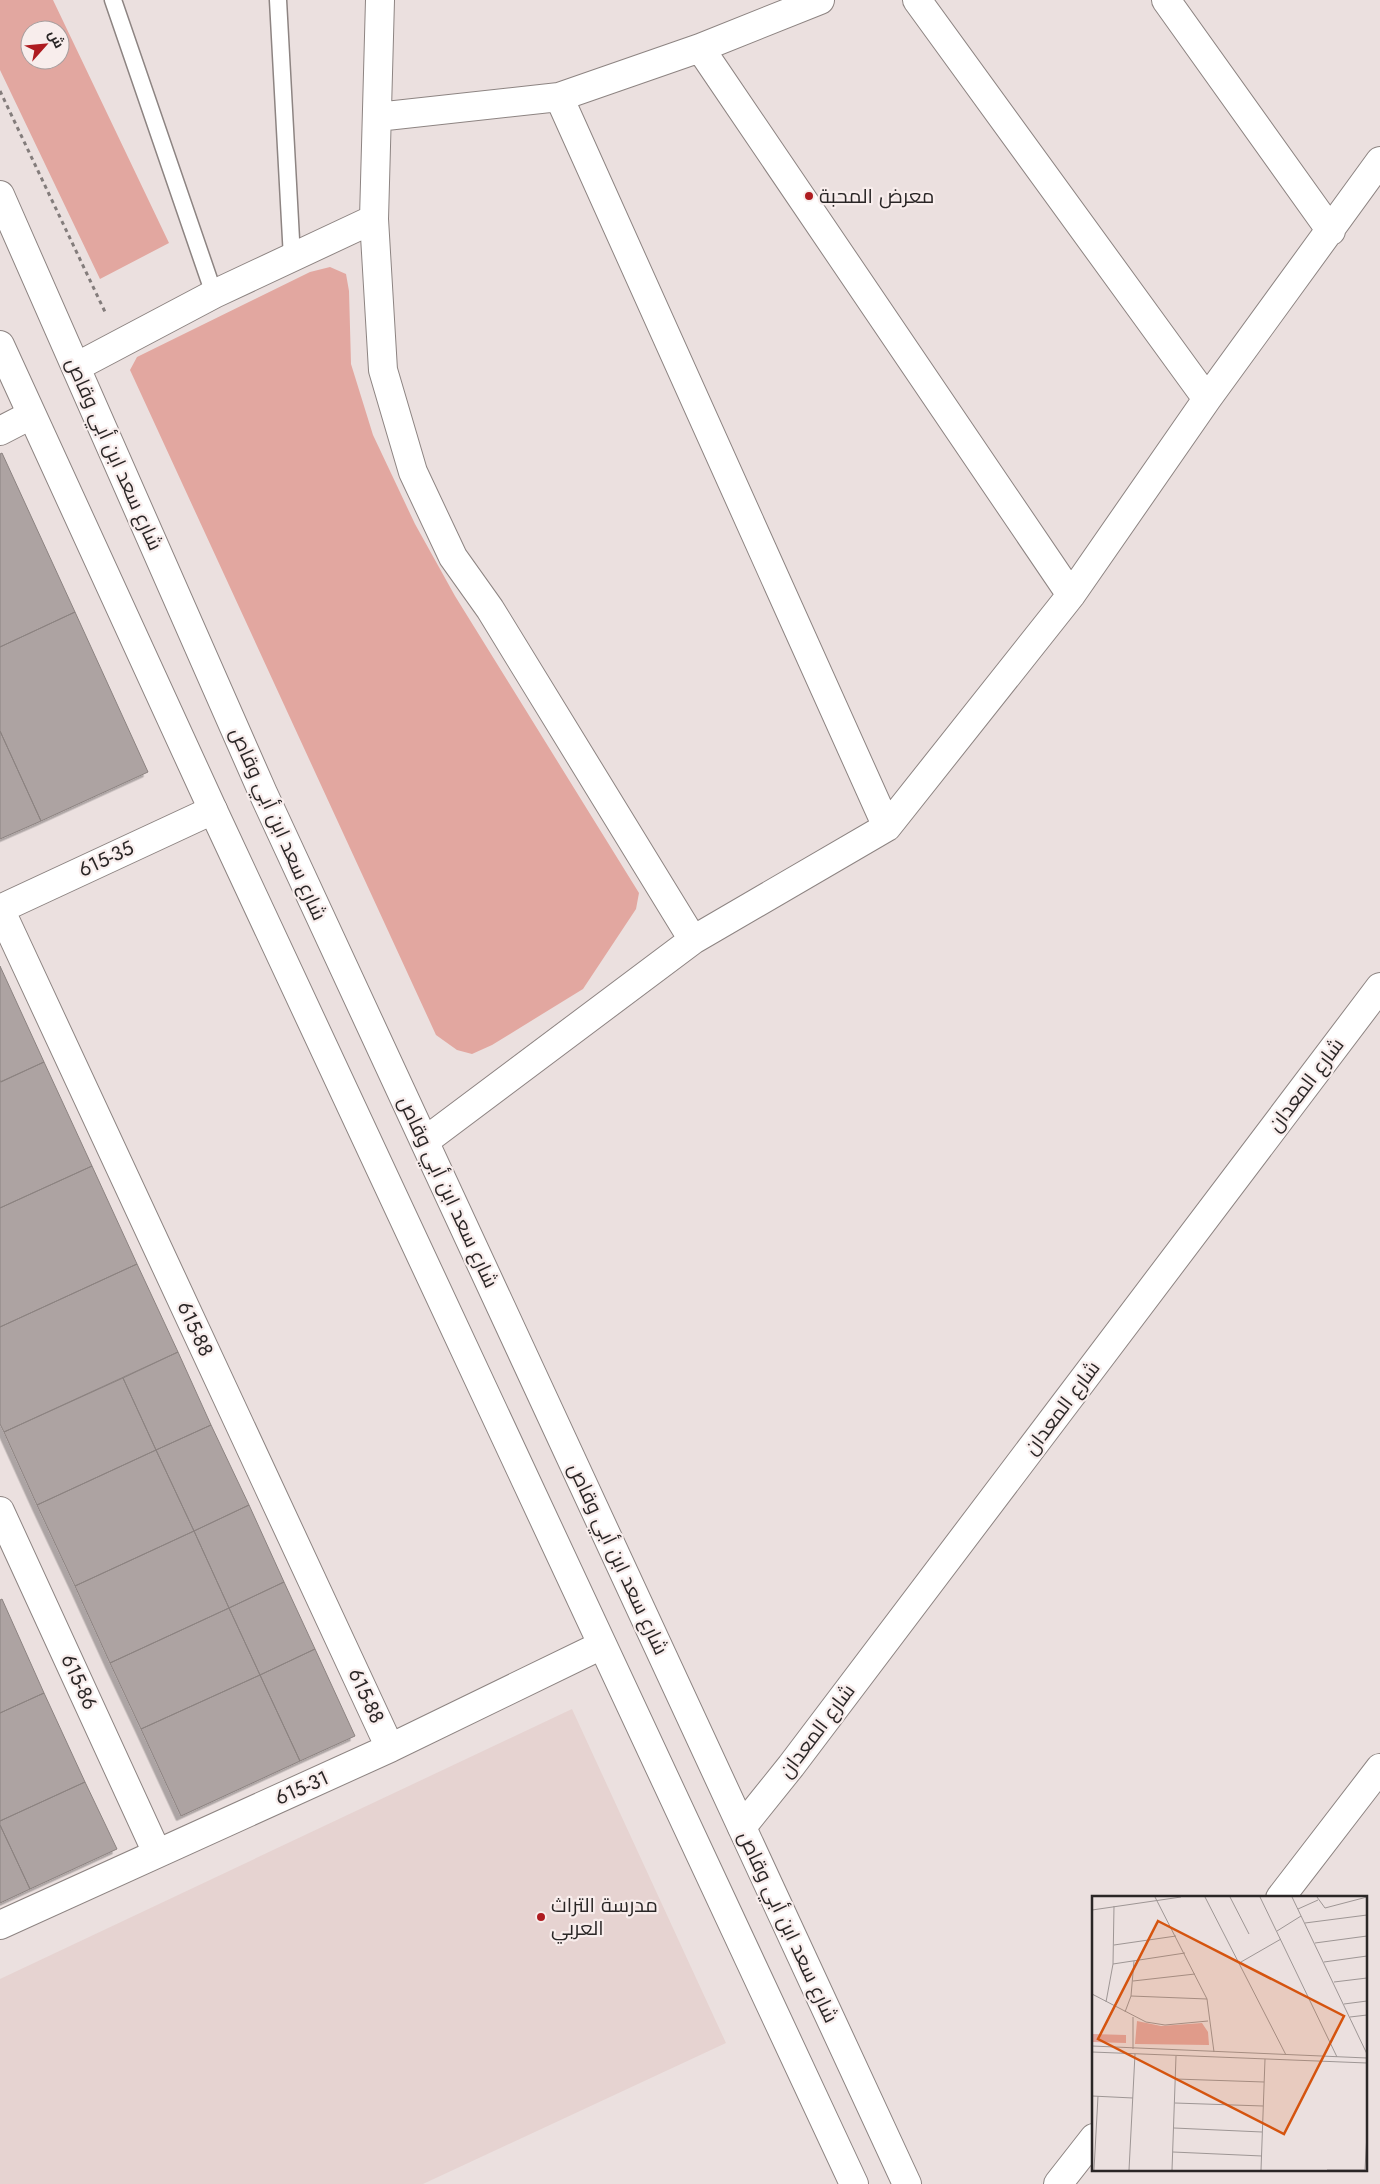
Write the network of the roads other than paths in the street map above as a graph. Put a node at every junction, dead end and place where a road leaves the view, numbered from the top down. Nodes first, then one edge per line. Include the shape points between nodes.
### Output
1 (113, 0) edge
2 (278, 0) edge
3 (380, 0) edge
4 (820, 0) edge
5 (917, 0) edge
6 (1166, 0) edge
7 (700, 48) junction
8 (559, 97) junction
9 (377, 117) junction
10 (1380, 162) edge
11 (0, 195) edge
12 (374, 219) junction
13 (1331, 231) junction
14 (292, 258) junction
15 (214, 294) junction
16 (0, 345) edge
17 (76, 367) junction
18 (1207, 399) junction
19 (31, 415) junction
20 (0, 431) edge
21 (1071, 595) junction
22 (213, 810) junction
23 (887, 827) junction
24 (0, 909) edge
25 (693, 940) junction
26 (1380, 987) edge
27 (424, 1141) junction
28 (0, 1511) edge
29 (602, 1645) junction
30 (390, 1748) junction
31 (1380, 1768) edge
32 (742, 1827) junction
33 (157, 1853) junction
34 (1282, 1896) edge
35 (0, 1925) edge
36 (1092, 2141) edge
37 (854, 2184) edge
38 (907, 2184) edge
39 (1058, 2184) edge

1 - 15 lane
2 - 14 lane
3 - 9 street
4 - 7 street
5 - 18 street
6 - 13 street
7 - 8 street
7 - 21 street
8 - 9 street
8 - 23 street
9 - 12 street
10 - 13 street
11 - 17 street, شارع سعد ابن أبي وقاص
12 - 14 street
12 - 25 street via 383,370 413,472 453,557 490,609
13 - 18 street
14 - 15 street
15 - 17 street
16 - 19 street
17 - 27 street, شارع سعد ابن أبي وقاص via 263,793
18 - 21 street
19 - 20 street
19 - 22 street
21 - 23 street
22 - 24 street, 615-35
22 - 29 street
23 - 25 street
24 - 30 street, 615-88
25 - 27 street
26 - 32 street, شارع المعدان
27 - 32 street, شارع سعد ابن أبي وقاص
28 - 33 street, 615-86
29 - 30 street, 615-31
29 - 37 street
30 - 33 street, 615-31
31 - 34 street
32 - 38 street, شارع سعد ابن أبي وقاص
33 - 35 street, 615-31
36 - 39 street

